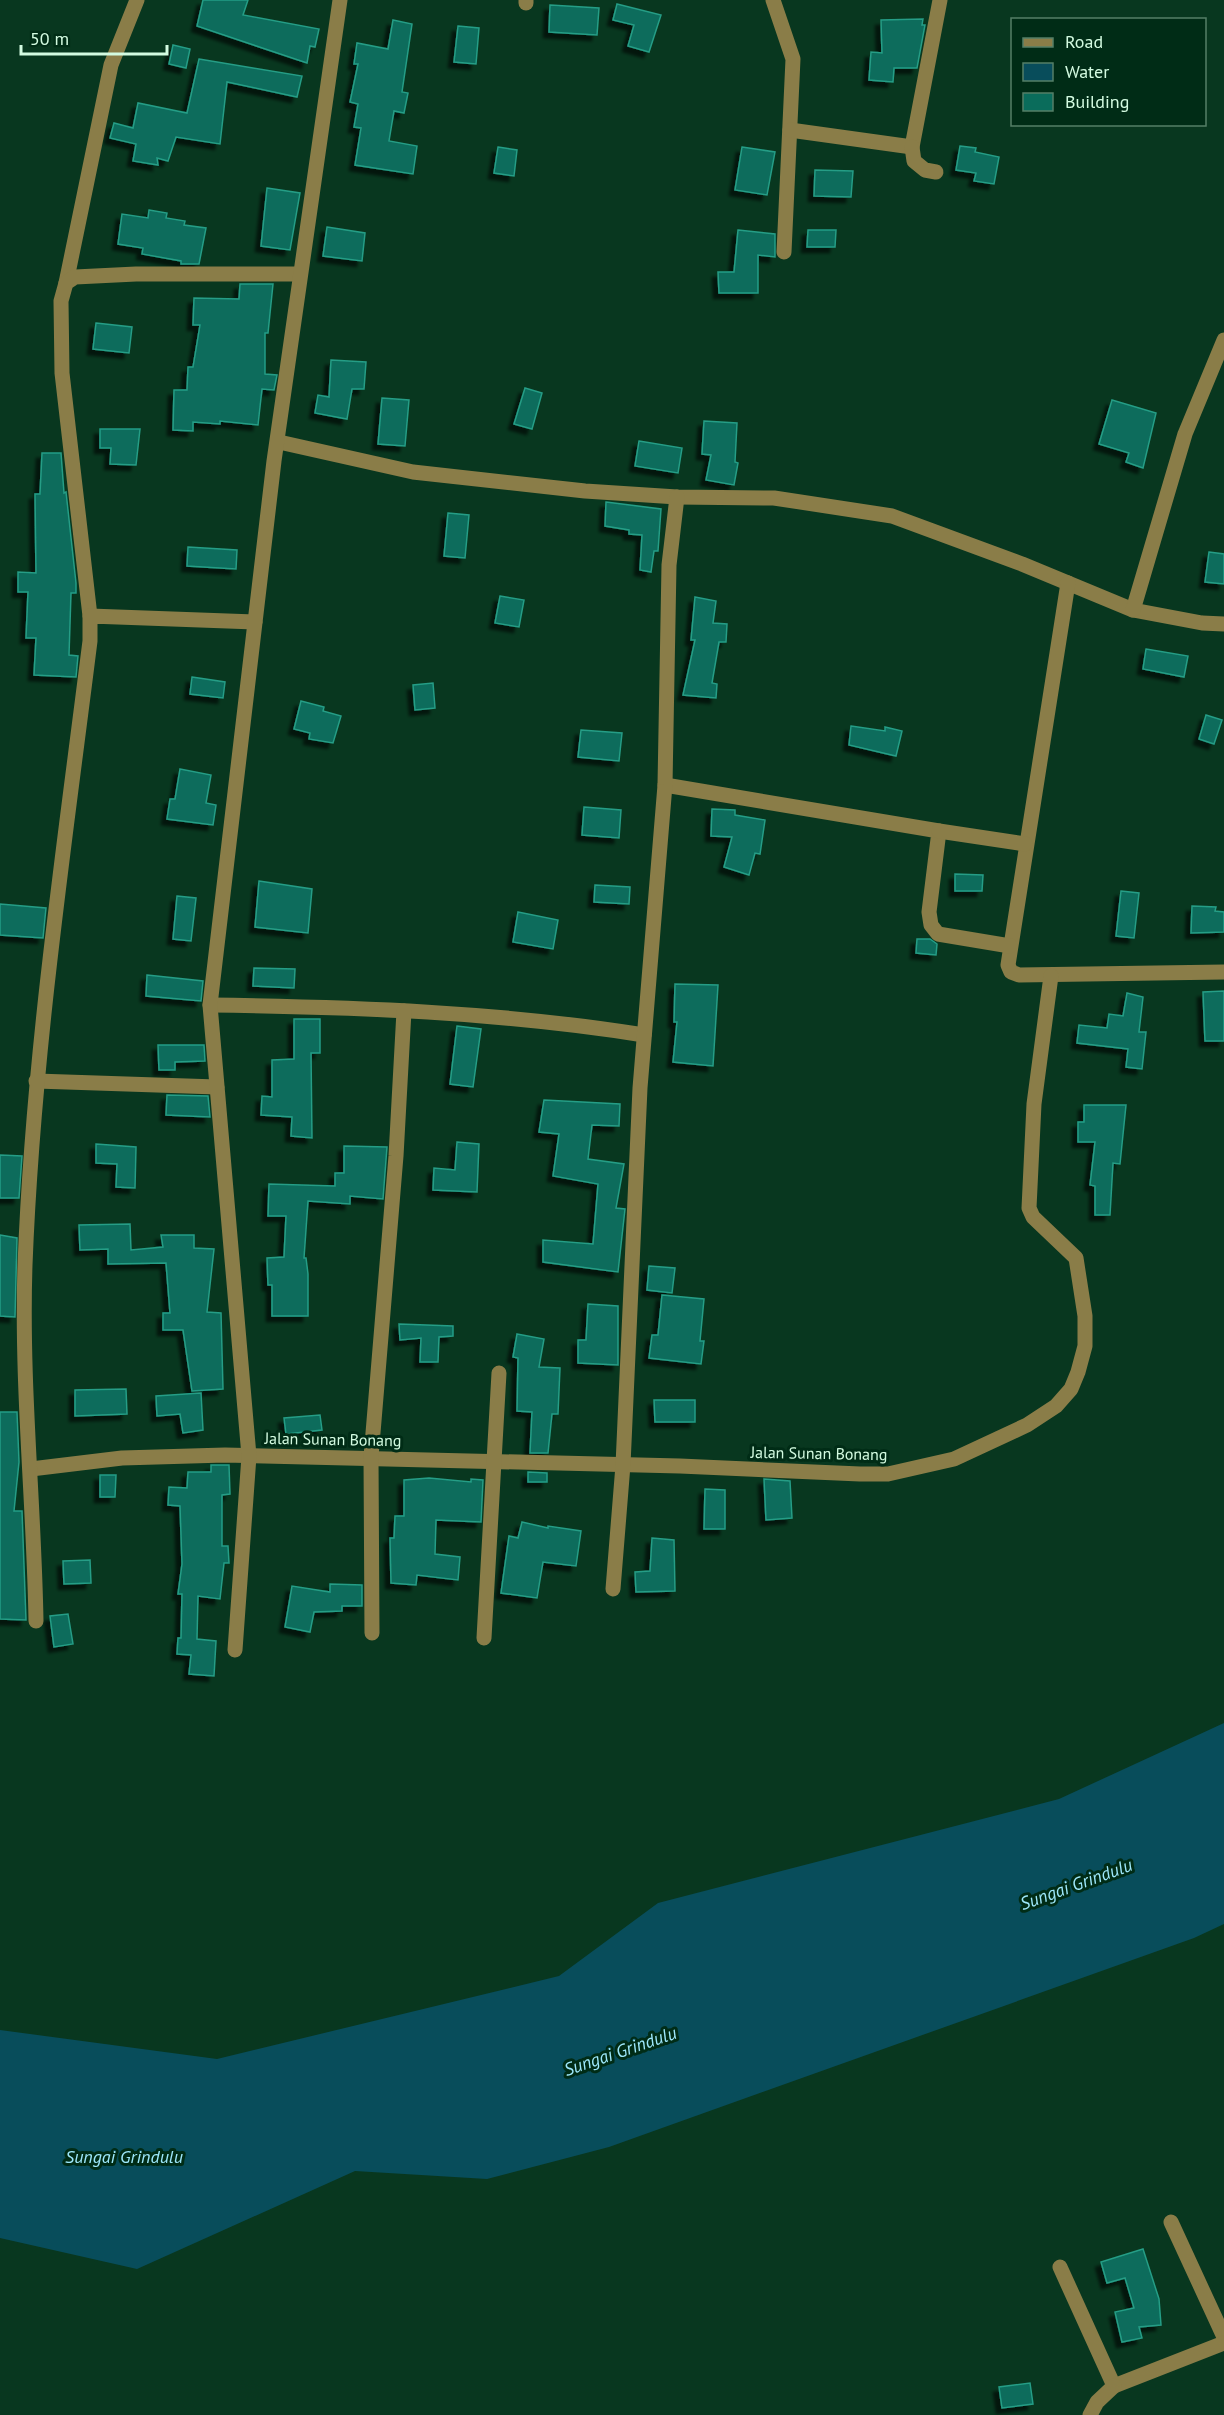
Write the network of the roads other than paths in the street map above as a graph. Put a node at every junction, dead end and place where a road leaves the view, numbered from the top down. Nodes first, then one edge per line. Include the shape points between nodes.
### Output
1 (137, 0) edge
2 (340, 0) edge
3 (773, 0) edge
4 (940, 0) edge
5 (790, 130) junction
6 (912, 147) junction
7 (936, 172) dead end
8 (784, 252) dead end
9 (300, 274) junction
10 (66, 284) junction
11 (1224, 340) edge
12 (279, 442) junction
13 (677, 497) junction
14 (1068, 583) junction
15 (1133, 610) junction
16 (90, 616) junction
17 (255, 622) junction
18 (1224, 624) edge
19 (665, 785) junction
20 (939, 831) junction
21 (1025, 844) junction
22 (1010, 946) junction
23 (1224, 972) edge
24 (1051, 976) junction
25 (210, 1005) junction
26 (404, 1011) junction
27 (644, 1035) junction
28 (36, 1081) junction
29 (217, 1087) junction
30 (499, 1373) dead end
31 (249, 1456) junction
32 (371, 1457) junction
33 (494, 1463) junction
34 (623, 1465) junction
35 (31, 1468) junction
36 (613, 1589) dead end
37 (36, 1621) dead end
38 (372, 1633) dead end
39 (484, 1638) dead end
40 (235, 1650) dead end
41 (1171, 2222) dead end
42 (1060, 2267) dead end
43 (1224, 2337) edge
44 (1224, 2343) edge
45 (1114, 2386) junction
46 (1090, 2415) edge

1 - 10 street via 111,64
2 - 9 street
3 - 5 street via 792,59
4 - 6 street
5 - 6 street
5 - 8 street
6 - 7 street via 914,161
9 - 10 street via 136,274 75,277
9 - 12 street
10 - 16 street via 62,301 62,373
11 - 15 street via 1185,434
12 - 13 street via 413,472
12 - 17 street
13 - 14 street via 774,498 891,516
13 - 19 street via 669,565
14 - 15 street
14 - 21 street
15 - 18 street
16 - 17 street
16 - 28 street
17 - 25 street
19 - 20 street
19 - 27 street
20 - 21 street
20 - 22 street via 929,912 931,925 938,934
21 - 22 street
22 - 24 street via 1011,972
23 - 24 street
24 - 34 street, Jalan Sunan Bonang via 1034,1104 1029,1208 1033,1217 1076,1258 1085,1316 1085,1347 1071,1389 1056,1406 1017,1430 954,1460 888,1474
25 - 26 street
25 - 29 street
26 - 27 street via 508,1018
26 - 32 street
27 - 34 street
28 - 29 street
28 - 35 street via 25,1269
29 - 31 street
30 - 33 street
31 - 32 street, Jalan Sunan Bonang
31 - 35 street, Jalan Sunan Bonang via 122,1458
31 - 40 street
32 - 33 street, Jalan Sunan Bonang
32 - 38 street
33 - 34 street, Jalan Sunan Bonang
33 - 39 street
34 - 36 street
35 - 37 street
41 - 43 street
42 - 45 street
44 - 45 street
45 - 46 street via 1096,2402

